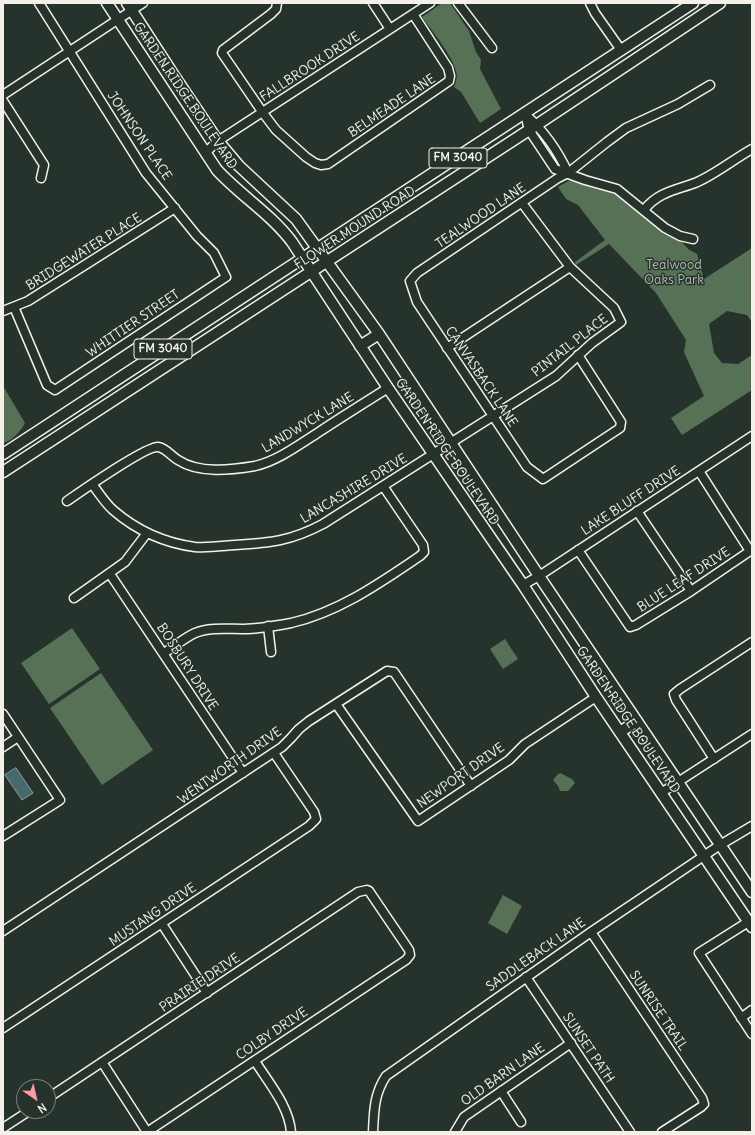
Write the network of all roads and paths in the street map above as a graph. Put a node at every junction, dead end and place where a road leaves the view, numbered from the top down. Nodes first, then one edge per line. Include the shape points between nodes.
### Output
1 (39, 3) edge
2 (107, 3) edge
3 (143, 3) edge
4 (277, 3) edge
5 (373, 3) edge
6 (430, 3) edge
7 (458, 3) edge
8 (590, 3) edge
9 (693, 3) edge
10 (720, 3) edge
11 (130, 7) edge
12 (413, 14) junction
13 (118, 19) junction
14 (390, 29) junction
15 (492, 48) dead end
16 (621, 50) junction
17 (69, 51) junction
18 (710, 85) dead end
19 (3, 95) edge
20 (3, 101) edge
21 (263, 113) junction
22 (525, 114) junction
23 (533, 128) junction
24 (218, 141) junction
25 (751, 151) edge
26 (205, 153) junction
27 (568, 174) junction
28 (42, 178) dead end
29 (522, 202) junction
30 (175, 208) junction
31 (644, 210) junction
32 (692, 239) dead end
33 (317, 248) junction
34 (302, 258) junction
35 (326, 262) junction
36 (570, 268) junction
37 (311, 272) junction
38 (226, 277) joint
39 (410, 281) joint
40 (14, 307) junction
41 (3, 311) edge
42 (379, 334) junction
43 (360, 346) junction
44 (447, 348) junction
45 (578, 355) junction
46 (388, 388) junction
47 (493, 416) junction
48 (752, 436) edge
49 (451, 444) junction
50 (3, 454) edge
51 (433, 454) junction
52 (699, 471) junction
53 (3, 472) edge
54 (92, 484) junction
55 (383, 486) junction
56 (67, 501) dead end
57 (637, 511) junction
58 (147, 533) junction
59 (578, 550) junction
60 (110, 574) junction
61 (539, 576) junction
62 (523, 585) junction
63 (691, 591) junction
64 (74, 598) dead end
65 (268, 626) junction
66 (752, 642) edge
67 (271, 652) dead end
68 (164, 653) junction
69 (596, 697) junction
70 (336, 704) junction
71 (3, 714) edge
72 (636, 721) junction
73 (620, 732) junction
74 (752, 734) edge
75 (18, 737) junction
76 (3, 747) edge
77 (274, 753) junction
78 (714, 759) junction
79 (243, 773) junction
80 (678, 782) junction
81 (471, 786) junction
82 (661, 793) junction
83 (752, 826) edge
84 (3, 836) edge
85 (720, 845) junction
86 (704, 856) junction
87 (752, 892) edge
88 (162, 924) junction
89 (750, 924) edge
90 (3, 931) edge
91 (591, 932) junction
92 (410, 955) joint
93 (526, 977) junction
94 (206, 993) junction
95 (752, 1010) edge
96 (741, 1018) junction
97 (3, 1028) edge
98 (752, 1034) edge
99 (571, 1043) junction
100 (254, 1061) junction
101 (102, 1062) junction
102 (501, 1092) junction
103 (56, 1093) edge
104 (17, 1119) edge
105 (521, 1122) dead end
106 (3, 1128) edge
107 (147, 1132) edge
108 (291, 1132) edge
109 (372, 1132) edge
110 (455, 1132) edge
111 (630, 1132) edge
112 (662, 1132) edge

1 - 17 street, JOHNSON PLACE
2 - 13 main road, GARDEN RIDGE BOULEVARD
3 - 11 street
4 - 21 street via 271,14 222,53
5 - 14 street
6 - 12 street, FALLBROOK DRIVE
7 - 15 street
8 - 16 street
9 - 16 main road, FLOWER MOUND ROAD / FM 3040
10 - 23 main road, FLOWER MOUND ROAD / FM 3040
11 - 13 street
11 - 24 main road, GARDEN RIDGE BOULEVARD
12 - 14 street, FALLBROOK DRIVE
12 - 21 street, BELMEADE LANE via 448,68 449,82 328,164 315,164 306,157 284,138
13 - 17 street
13 - 26 main road, GARDEN RIDGE BOULEVARD
14 - 21 street, FALLBROOK DRIVE
16 - 22 main road, FLOWER MOUND ROAD / FM 3040
17 - 19 street
17 - 30 street, JOHNSON PLACE via 146,173
18 - 27 street, TEALWOOD LANE via 678,104 626,128
20 - 28 street via 44,165
21 - 24 street, FALLBROOK DRIVE
22 - 23 street
22 - 33 main road, FLOWER MOUND ROAD / FM 3040
23 - 27 street via 555,169
23 - 35 main road, FLOWER MOUND ROAD / FM 3040
24 - 26 street, FALLBROOK DRIVE
24 - 33 main road, GARDEN RIDGE BOULEVARD via 239,166 296,220
25 - 31 street via 695,183 672,190 650,203
26 - 34 main road, GARDEN RIDGE BOULEVARD via 230,185 278,225
27 - 29 street, TEALWOOD LANE
27 - 31 street via 617,189
29 - 36 street
29 - 39 street, TEALWOOD LANE via 417,273
30 - 38 street, JOHNSON PLACE via 214,253
30 - 40 street, BRIDGEWATER PLACE via 28,301
31 - 32 street via 665,228
33 - 34 main road, FLOWER MOUND ROAD / FM 3040
33 - 35 main road, GARDEN RIDGE BOULEVARD
34 - 37 main road, GARDEN RIDGE BOULEVARD
34 - 50 main road, FLOWER MOUND ROAD / FM 3040
35 - 37 main road, FLOWER MOUND ROAD / FM 3040
35 - 42 main road, GARDEN RIDGE BOULEVARD
36 - 44 street
36 - 45 street, PINTAIL PLACE via 614,308 621,322
37 - 43 main road, GARDEN RIDGE BOULEVARD
37 - 53 main road, FLOWER MOUND ROAD / FM 3040
38 - 40 street, WHITTIER STREET via 54,390 47,385
39 - 44 street, CANVASBACK LANE via 418,302
40 - 41 street, BRIDGEWATER PLACE
42 - 43 main road
42 - 49 main road, GARDEN RIDGE BOULEVARD
43 - 46 main road, GARDEN RIDGE BOULEVARD
44 - 47 street, CANVASBACK LANE
45 - 47 street, PINTAIL PLACE via 556,376
45 - 47 street, CANVASBACK LANE via 621,422 620,428 542,479 528,467
46 - 51 main road, GARDEN RIDGE BOULEVARD
46 - 54 street, LANDWYCK LANE via 289,451 262,464 231,469 192,467 158,447 151,448 126,462
47 - 49 street, PINTAIL PLACE
48 - 52 street, LAKE BLUFF DRIVE
49 - 51 street, PINTAIL PLACE
49 - 61 main road, GARDEN RIDGE BOULEVARD
51 - 55 street, LANCASHIRE DRIVE
51 - 62 main road, GARDEN RIDGE BOULEVARD
52 - 57 street, LAKE BLUFF DRIVE
52 - 63 street, BLUE LEAF DRIVE via 750,551
54 - 56 street, LANDWYCK LANE
54 - 58 street, LANCASHIRE DRIVE via 113,510 128,523
55 - 58 street, LANCASHIRE DRIVE via 323,524 283,540 259,544 196,547
55 - 65 street via 423,545 424,552 352,599 304,619
57 - 59 street, LAKE BLUFF DRIVE
57 - 63 street
58 - 60 street via 129,559
59 - 61 street, LAKE BLUFF DRIVE
59 - 63 street, BLUE LEAF DRIVE via 630,627
60 - 64 street
60 - 68 street, BOSBURY DRIVE
61 - 62 street, LAKE BLUFF DRIVE
61 - 72 main road, GARDEN RIDGE BOULEVARD
62 - 69 main road, GARDEN RIDGE BOULEVARD
65 - 67 street
65 - 68 street via 200,632
66 - 78 street via 674,694
68 - 79 street, BOSBURY DRIVE
69 - 73 main road, GARDEN RIDGE BOULEVARD
69 - 81 street, NEWPORT DRIVE via 525,744 508,760
70 - 77 street, WENTWORTH DRIVE via 299,729
70 - 81 street, WENTWORTH DRIVE via 387,670 394,672
70 - 81 street, NEWPORT DRIVE via 418,821
71 - 75 street
72 - 73 main road
72 - 80 main road, GARDEN RIDGE BOULEVARD
73 - 82 main road, GARDEN RIDGE BOULEVARD
74 - 78 street
75 - 76 street
75 - 84 street via 60,800
77 - 79 street, WENTWORTH DRIVE
77 - 88 street, MUSTANG DRIVE via 314,812 316,819
78 - 80 street
79 - 90 street, WENTWORTH DRIVE
80 - 82 street
80 - 85 main road, GARDEN RIDGE BOULEVARD
82 - 86 main road, GARDEN RIDGE BOULEVARD
83 - 85 street, SADDLEBACK LANE
85 - 86 street, SADDLEBACK LANE
85 - 87 main road, GARDEN RIDGE BOULEVARD
86 - 89 main road, GARDEN RIDGE BOULEVARD
86 - 91 street, SADDLEBACK LANE
88 - 94 street
88 - 97 street, MUSTANG DRIVE
89 - 96 street via 699,953
91 - 93 street, SADDLEBACK LANE
91 - 112 street, SUNRISE TRAIL via 702,1098 704,1104
92 - 94 street, PRAIRIE DRIVE via 406,944 372,893 366,890 358,892
92 - 100 street, COLBY DRIVE via 402,963
93 - 99 street, SUNSET PATH
93 - 109 street, SADDLEBACK LANE via 386,1076 376,1097
94 - 101 street, PRAIRIE DRIVE
95 - 96 street
96 - 98 street
99 - 102 street, OLD BARN LANE
99 - 111 street, SUNSET PATH
100 - 107 street, COLBY DRIVE
100 - 108 street via 280,1099
101 - 103 street, PRAIRIE DRIVE
101 - 107 street
102 - 105 street
102 - 110 street, OLD BARN LANE via 464,1117
104 - 106 street

